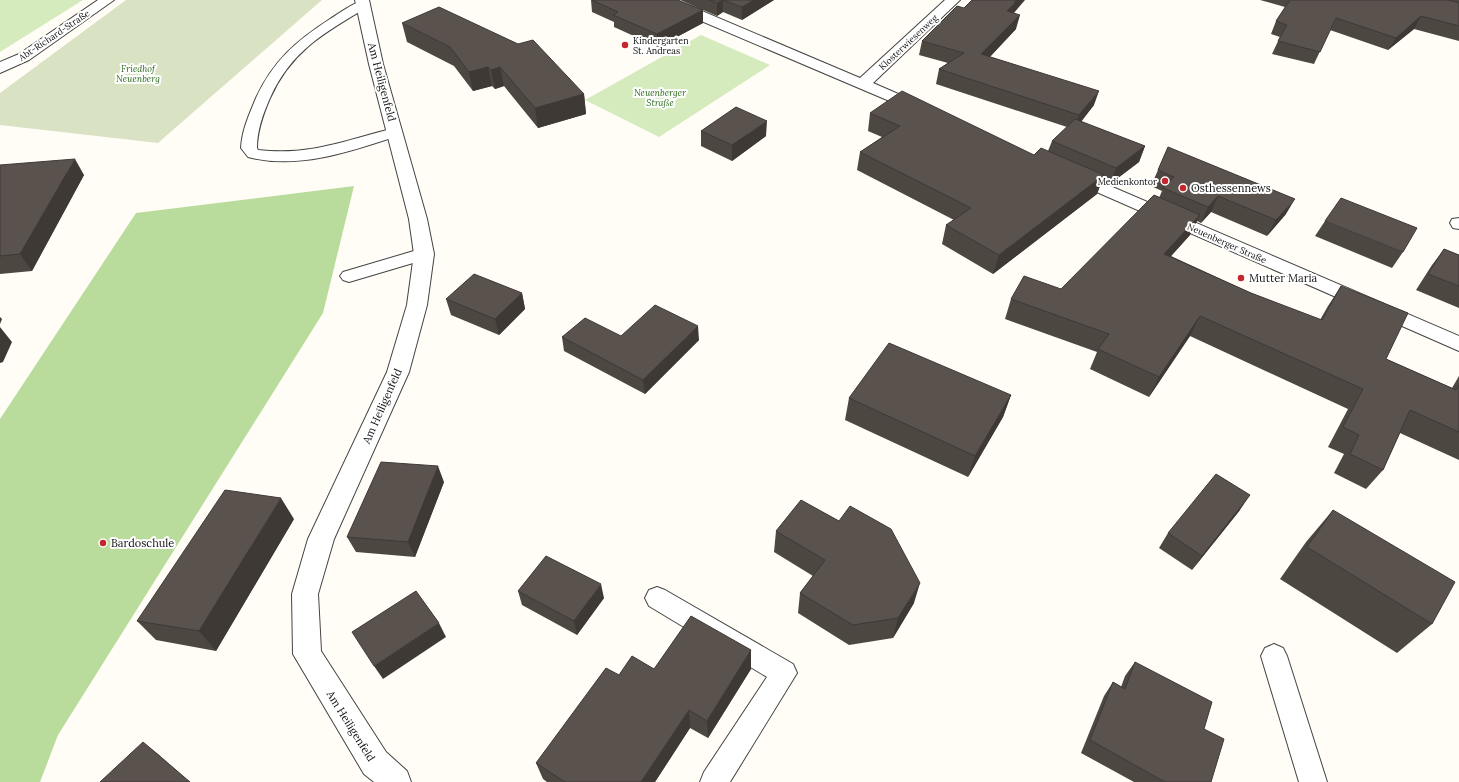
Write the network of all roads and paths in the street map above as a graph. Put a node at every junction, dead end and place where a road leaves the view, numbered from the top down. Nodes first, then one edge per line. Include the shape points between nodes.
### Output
1 (108, 0) edge
2 (664, 0) edge
3 (953, 0) edge
4 (362, 3) edge
5 (0, 68) edge
6 (863, 84) junction
7 (936, 115) edge
8 (395, 132) junction
9 (1059, 170) edge
10 (424, 254) junction
11 (349, 276) dead end
12 (1459, 344) edge
13 (657, 598) dead end
14 (1274, 656) dead end
15 (379, 776) edge
16 (714, 782) edge
17 (1313, 782) edge

1 - 5 street, Abt-Richard-Straße via 24,57
2 - 6 street
3 - 6 street, Klosterwiesenweg
4 - 8 street, Am Heiligenfeld
4 - 8 lane via 302,45 287,59 274,77 253,119 249,148 253,154 268,156 314,155
6 - 7 street
8 - 10 street, Am Heiligenfeld via 418,219
9 - 12 street, Neuenberger Straße
10 - 11 lane
10 - 15 street, Am Heiligenfeld via 417,306 398,372 321,539 305,594 307,654
13 - 16 lane via 784,673
14 - 17 lane

